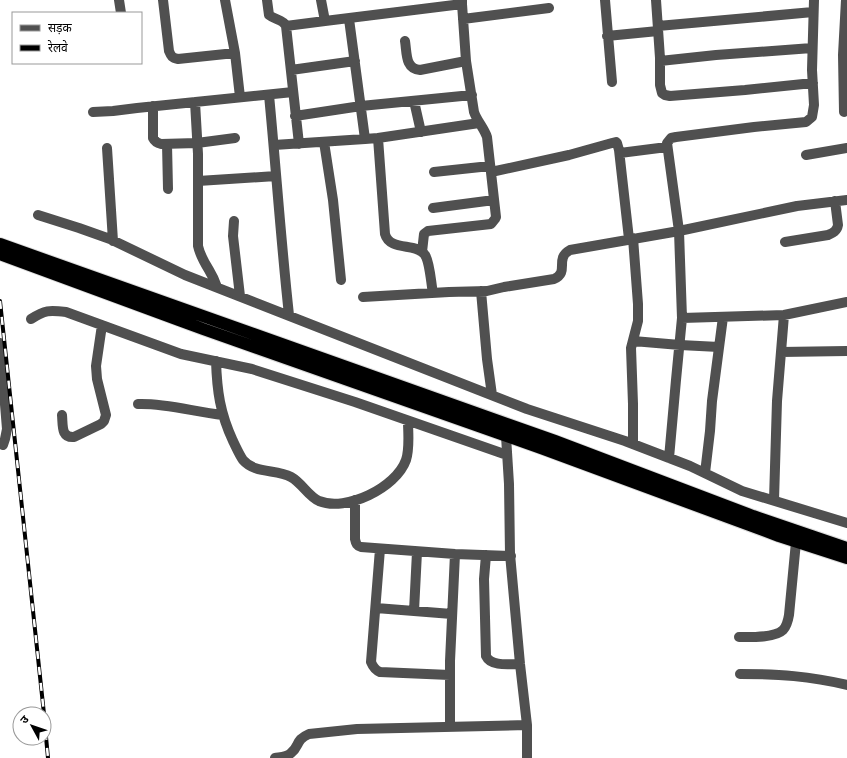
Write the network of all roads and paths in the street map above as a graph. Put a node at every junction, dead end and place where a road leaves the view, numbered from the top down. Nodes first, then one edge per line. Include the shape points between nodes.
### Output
1 (119, 0) edge
2 (163, 0) edge
3 (225, 0) edge
4 (267, 0) edge
5 (321, 0) edge
6 (605, 0) edge
7 (656, 0) edge
8 (814, 0) edge
9 (462, 2) edge
10 (846, 3) edge
11 (419, 5) edge
12 (549, 8) dead end
13 (121, 12) edge
14 (813, 12) junction
15 (349, 19) junction
16 (463, 19) junction
17 (325, 21) junction
18 (286, 26) junction
19 (658, 28) junction
20 (607, 36) junction
21 (405, 42) dead end
22 (812, 48) junction
23 (235, 53) junction
24 (355, 61) junction
25 (466, 61) junction
26 (660, 61) junction
27 (291, 70) junction
28 (612, 82) dead end
29 (813, 83) junction
30 (293, 92) junction
31 (269, 95) junction
32 (472, 95) junction
33 (240, 97) junction
34 (414, 101) junction
35 (195, 102) junction
36 (153, 106) junction
37 (361, 106) junction
38 (93, 112) dead end
39 (844, 112) dead end
40 (295, 116) junction
41 (479, 123) junction
42 (421, 132) junction
43 (235, 138) dead end
44 (378, 138) junction
45 (365, 139) junction
46 (324, 142) junction
47 (197, 143) junction
48 (167, 144) junction
49 (299, 144) junction
50 (274, 145) junction
51 (667, 147) junction
52 (107, 148) dead end
53 (847, 148) edge
54 (620, 153) junction
55 (806, 155) dead end
56 (491, 169) junction
57 (434, 172) dead end
58 (276, 176) junction
59 (198, 181) junction
60 (168, 189) dead end
61 (494, 200) junction
62 (847, 200) edge
63 (835, 201) junction
64 (433, 208) dead end
65 (38, 215) dead end
66 (234, 221) dead end
67 (679, 231) junction
68 (631, 239) junction
69 (113, 241) junction
70 (785, 242) dead end
71 (2, 250) edge
72 (422, 252) junction
73 (341, 280) dead end
74 (217, 287) junction
75 (481, 291) junction
76 (433, 293) junction
77 (240, 296) junction
78 (363, 297) dead end
79 (847, 302) edge
80 (289, 315) junction
81 (784, 315) junction
82 (723, 317) junction
83 (682, 318) junction
84 (31, 319) dead end
85 (102, 325) junction
86 (633, 341) junction
87 (0, 343) edge
88 (680, 345) junction
89 (719, 347) junction
90 (847, 350) edge
91 (781, 352) junction
92 (216, 361) junction
93 (492, 395) junction
94 (138, 404) dead end
95 (62, 415) dead end
96 (223, 415) junction
97 (408, 421) junction
98 (506, 436) junction
99 (633, 444) junction
100 (3, 445) dead end
101 (507, 455) junction
102 (669, 458) junction
103 (705, 473) junction
104 (355, 500) junction
105 (774, 500) junction
106 (847, 523) edge
107 (796, 542) junction
108 (847, 548) edge
109 (380, 549) junction
110 (417, 552) junction
111 (455, 554) junction
112 (486, 555) junction
113 (511, 556) junction
114 (847, 558) edge
115 (376, 608) junction
116 (414, 611) junction
117 (452, 614) junction
118 (739, 638) dead end
119 (520, 664) junction
120 (740, 674) dead end
121 (450, 675) junction
122 (847, 685) edge
123 (527, 725) junction
124 (450, 726) junction
125 (275, 758) edge
126 (527, 758) edge

1 - 13 street
2 - 23 street via 170,56 178,59
3 - 23 street
4 - 18 street via 269,16 282,21
5 - 17 street
6 - 20 street
7 - 19 street
8 - 14 street
9 - 11 street
9 - 16 street
10 - 39 street
11 - 15 street
12 - 16 street
14 - 19 street
14 - 22 street
15 - 17 street
15 - 24 street
16 - 25 street
17 - 18 street
18 - 27 street
19 - 20 street
19 - 26 street
20 - 28 street
21 - 25 street via 408,63 414,69
22 - 26 street
22 - 29 street
23 - 33 street
24 - 27 street
24 - 37 street
25 - 32 street
26 - 29 street via 660,89 662,93 670,96
27 - 30 street
29 - 51 street via 814,112 806,122 676,137 671,138
30 - 31 street
30 - 40 street
31 - 33 street
31 - 50 street
32 - 34 street
32 - 41 street via 474,112
33 - 35 street
34 - 37 street
34 - 42 street
35 - 36 street
35 - 47 street
36 - 38 street
36 - 48 street via 154,141
37 - 40 street
37 - 45 street
40 - 49 street
41 - 42 street
41 - 56 street via 486,138
42 - 44 street
43 - 47 street
44 - 45 street
44 - 72 street via 387,239 393,244
45 - 46 street
46 - 49 street
46 - 73 street
47 - 48 street
47 - 59 street
48 - 60 street
49 - 50 street
50 - 58 street
51 - 54 street
51 - 67 street
52 - 69 street
53 - 55 street
54 - 56 street via 616,142 569,155
54 - 68 street
56 - 57 street
56 - 61 street
58 - 59 street
58 - 80 street
59 - 74 street via 198,246
61 - 64 street
61 - 72 street via 496,217 490,224 428,231 424,234
62 - 63 street
63 - 67 street via 797,206
63 - 70 street via 838,225 834,232
65 - 69 street
66 - 77 street via 233,236
67 - 68 street
67 - 83 street
68 - 75 street via 566,252 562,259 562,272 554,279
68 - 86 street via 638,304 638,321
69 - 74 street
71 - 98 highway via 203,329
71 - 108 highway via 555,441 753,516
72 - 76 street via 428,261
74 - 77 street
75 - 76 street
75 - 93 street via 486,359
76 - 78 street
77 - 80 street
79 - 81 street
80 - 93 street
81 - 82 street
81 - 91 street
82 - 83 street
82 - 89 street
83 - 88 street
84 - 85 street via 51,310 66,312
85 - 92 street via 181,354
85 - 95 street via 96,379 106,419 101,424 71,438 63,431
86 - 88 street
86 - 99 street
87 - 100 street via 6,429
88 - 89 street
88 - 102 street
89 - 103 street
90 - 91 street
91 - 105 street
92 - 96 street
92 - 97 street via 252,369
93 - 99 street
94 - 96 street via 150,403
96 - 104 street via 237,450 246,463 292,478 318,500 332,503
97 - 101 street
97 - 104 street via 407,454 400,470 385,485
98 - 101 street
98 - 107 highway
99 - 102 street
101 - 113 street
102 - 103 street
103 - 105 street via 742,491
104 - 109 street via 356,543 361,548
105 - 106 street
107 - 114 highway
107 - 118 street via 786,625 778,634
109 - 110 street
109 - 115 street
110 - 111 street
110 - 116 street
111 - 112 street
111 - 117 street
112 - 113 street
112 - 119 street via 486,656 497,664
113 - 119 street
115 - 116 street
115 - 121 street via 371,662 374,668 380,672
116 - 117 street
117 - 121 street
119 - 123 street
120 - 122 street via 797,676
121 - 124 street
123 - 124 street
123 - 126 street
124 - 125 street via 357,729 309,734 300,739 291,754

